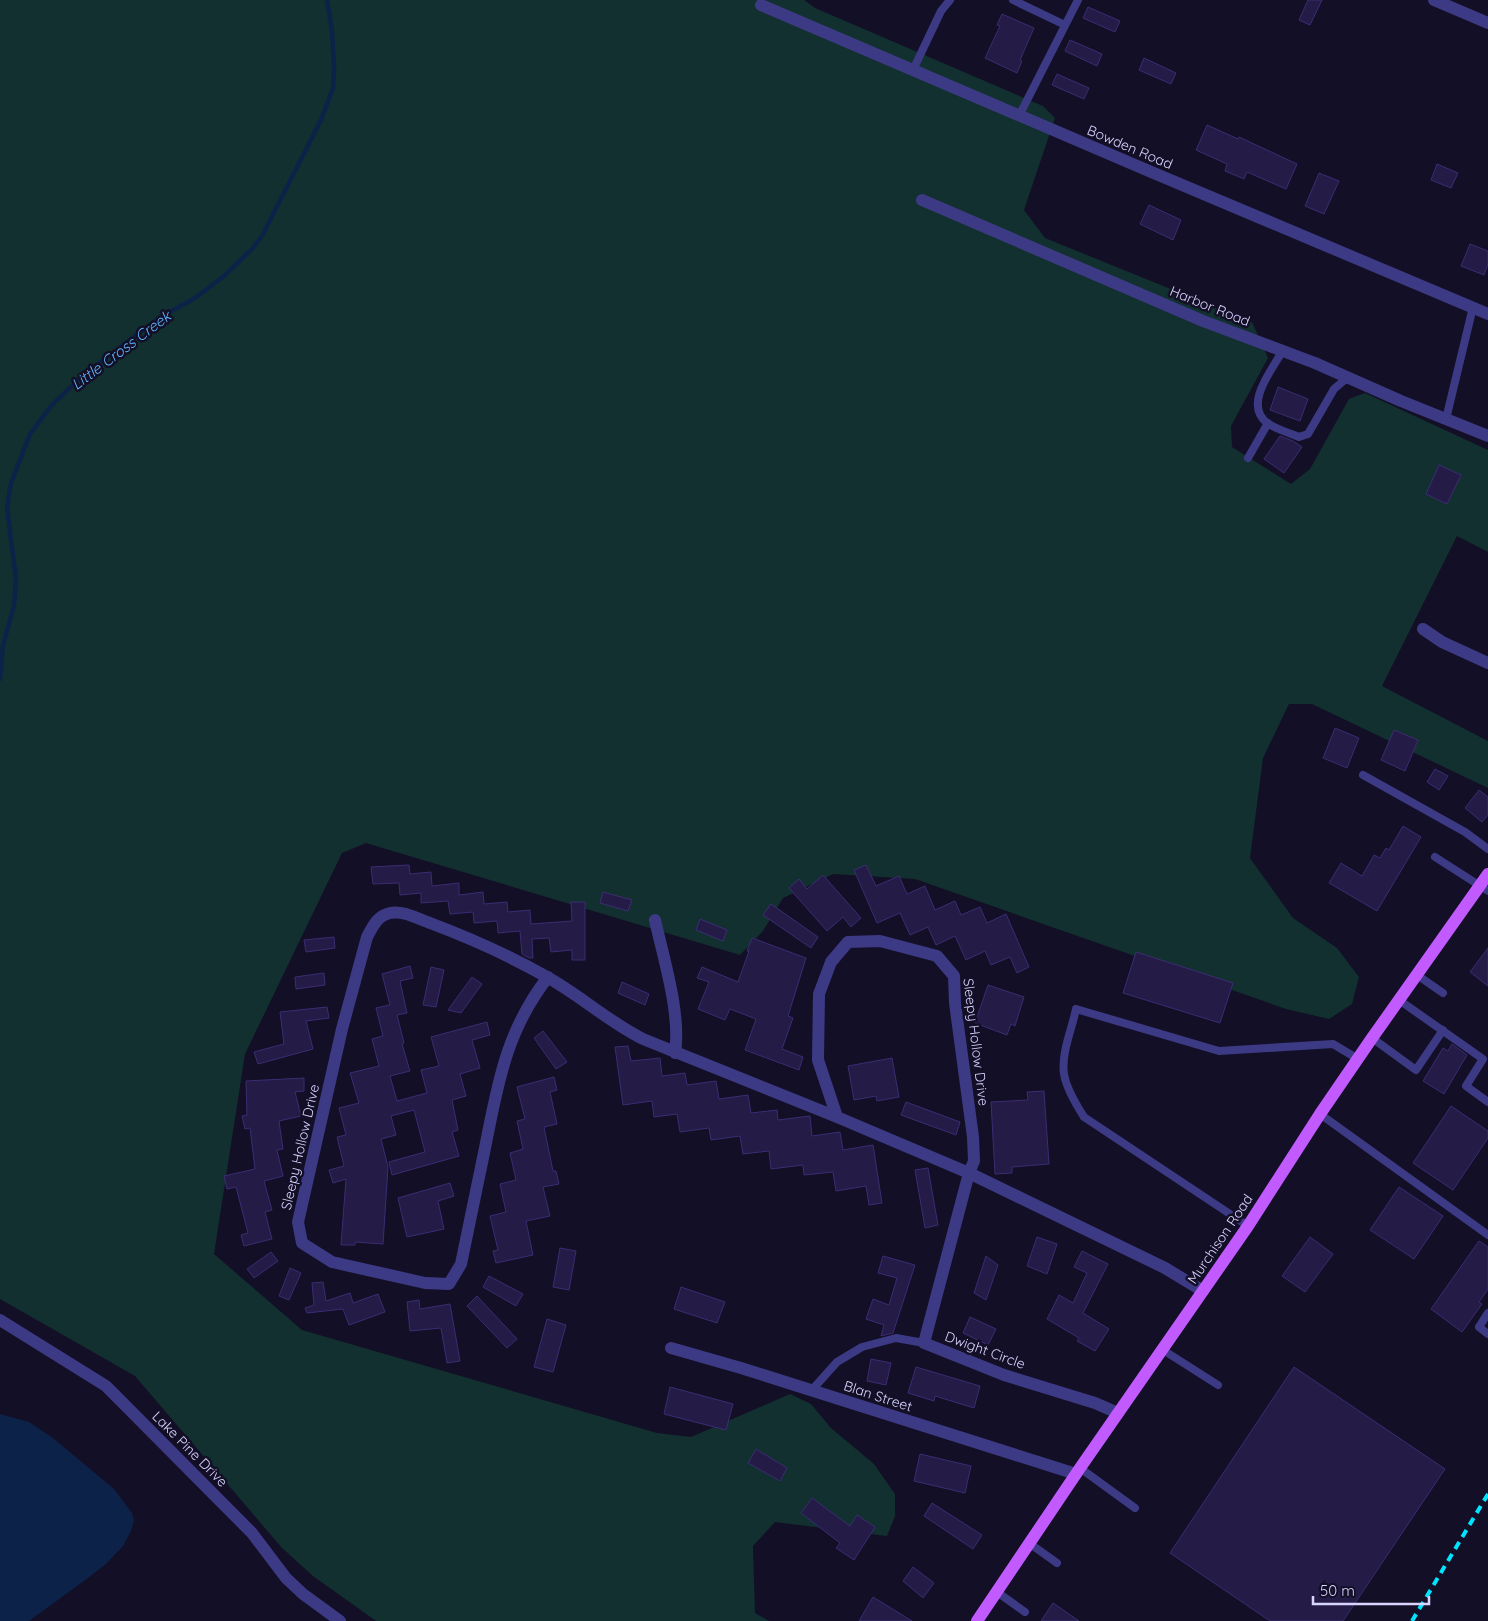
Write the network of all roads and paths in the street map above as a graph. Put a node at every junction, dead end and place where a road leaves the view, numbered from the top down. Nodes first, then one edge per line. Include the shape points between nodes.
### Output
1 (950, 0) edge
2 (1013, 0) edge
3 (1078, 0) edge
4 (1434, 0) edge
5 (761, 5) dead end
6 (1488, 23) edge
7 (1065, 25) junction
8 (913, 70) junction
9 (1019, 116) junction
10 (922, 200) dead end
11 (1473, 307) junction
12 (1488, 314) edge
13 (1283, 350) junction
14 (1347, 378) junction
15 (1446, 419) junction
16 (1268, 423) junction
17 (1488, 436) edge
18 (1248, 458) dead end
19 (1423, 629) dead end
20 (1488, 663) edge
21 (1363, 774) dead end
22 (1488, 849) edge
23 (1435, 857) dead end
24 (1488, 874) edge
25 (1484, 888) edge
26 (655, 920) dead end
27 (1417, 975) junction
28 (548, 977) junction
29 (1443, 993) dead end
30 (1399, 1000) junction
31 (1443, 1030) junction
32 (1372, 1038) junction
33 (675, 1053) junction
34 (1358, 1059) junction
35 (1488, 1102) edge
36 (1320, 1114) junction
37 (837, 1117) junction
38 (969, 1173) junction
39 (1248, 1226) junction
40 (1488, 1235) edge
41 (1204, 1291) junction
42 (1488, 1313) edge
43 (0, 1320) edge
44 (1488, 1334) edge
45 (924, 1343) junction
46 (671, 1348) dead end
47 (1163, 1350) junction
48 (1218, 1385) dead end
49 (811, 1391) junction
50 (1118, 1413) junction
51 (1078, 1471) junction
52 (1135, 1508) dead end
53 (1029, 1543) junction
54 (1057, 1563) dead end
55 (997, 1592) junction
56 (1025, 1612) dead end
57 (340, 1621) edge
58 (977, 1621) edge

1 - 8 lane via 941,11
2 - 7 lane
3 - 7 lane
4 - 6 street
5 - 8 street, Bowden Road
7 - 9 lane
8 - 9 street, Bowden Road
9 - 11 street, Bowden Road
10 - 13 street, Harbor Road via 1203,321
11 - 12 street, Bowden Road
11 - 15 lane
13 - 14 street, Harbor Road
13 - 16 lane via 1257,403 1259,414
14 - 15 street, Harbor Road
14 - 16 lane via 1334,389 1303,437
15 - 17 street, Harbor Road
16 - 18 lane
19 - 20 street via 1442,642
21 - 22 lane via 1465,832
23 - 25 lane
24 - 25 main road, Murchison Road
25 - 27 main road, Murchison Road
26 - 33 street via 675,1013
27 - 29 lane
27 - 30 main road, Murchison Road
28 - 28 street, Sleepy Hollow Drive via 460,934 403,914 391,913 374,923 367,936 342,1030 298,1222 302,1243 332,1262 425,1283 448,1284 461,1264 500,1073 518,1025 530,1001
28 - 33 street, Sleepy Hollow Drive via 620,1028
30 - 31 lane
30 - 32 main road, Murchison Road
31 - 32 lane via 1416,1070
31 - 35 lane via 1483,1059 1466,1086
32 - 34 main road, Murchison Road
33 - 37 street, Sleepy Hollow Drive
34 - 36 main road, Murchison Road
34 - 39 lane via 1333,1044 1219,1050 1076,1009 1066,1048 1064,1075 1084,1117
36 - 39 main road, Murchison Road
36 - 40 lane
37 - 38 street, Sleepy Hollow Drive
37 - 38 street, Sleepy Hollow Drive via 818,1060 820,994 831,962 848,942 880,941 937,956 954,976 973,1137 974,1162
38 - 41 street, Sleepy Hollow Drive via 1165,1268
38 - 45 street, Dwight Circle
39 - 41 main road, Murchison Road
41 - 47 main road, Murchison Road
42 - 44 lane via 1479,1327
43 - 57 street, Lake Pine Drive via 106,1386 252,1533 286,1578
45 - 49 lane via 896,1338 862,1347 837,1362
45 - 50 street, Dwight Circle via 1004,1375
46 - 49 street, Blan Street
47 - 48 lane
47 - 50 main road, Murchison Road
49 - 51 street, Blan Street
50 - 51 main road, Murchison Road
51 - 52 lane
51 - 53 main road, Murchison Road
53 - 54 lane
53 - 55 main road, Murchison Road
55 - 56 lane
55 - 58 main road, Murchison Road

